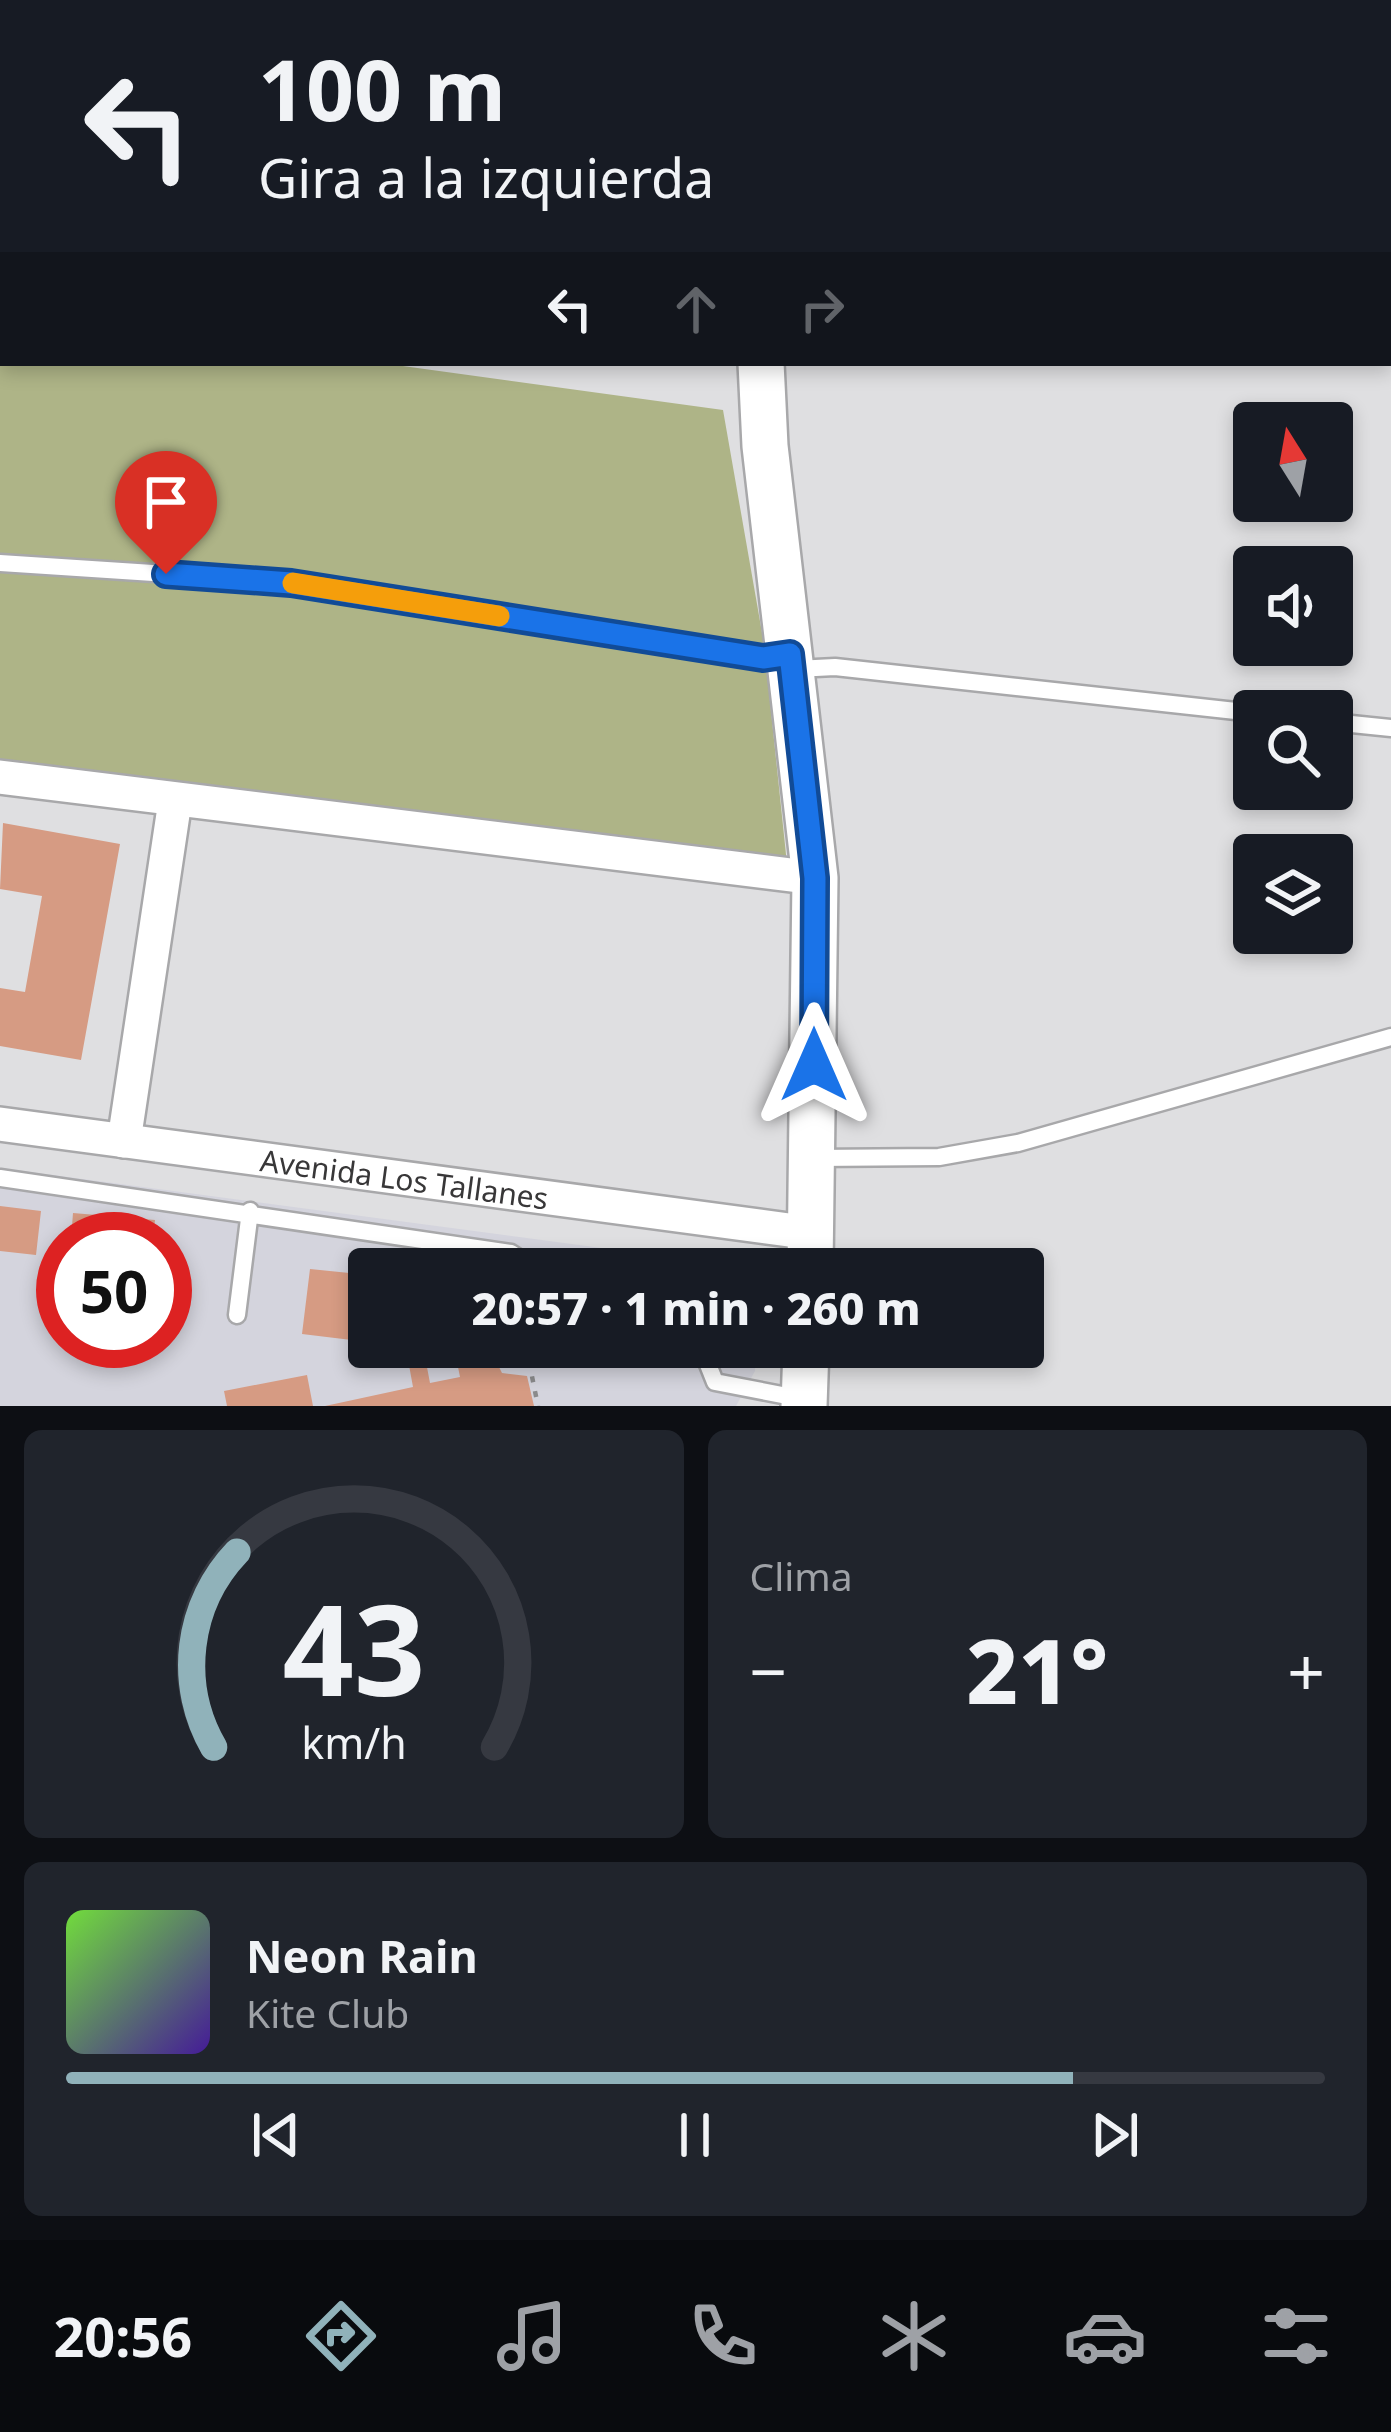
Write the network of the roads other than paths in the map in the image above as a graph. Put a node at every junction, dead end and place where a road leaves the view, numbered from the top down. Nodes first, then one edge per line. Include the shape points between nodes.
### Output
1 (761, 366) edge
2 (0, 563) edge
3 (791, 662) junction
4 (1233, 711) edge
5 (1353, 724) edge
6 (1391, 728) edge
7 (0, 777) edge
8 (175, 801) junction
9 (815, 878) junction
10 (1391, 1037) edge
11 (0, 1124) edge
12 (124, 1141) junction
13 (813, 1158) junction
14 (0, 1178) edge
15 (250, 1211) junction
16 (486, 1248) edge
17 (791, 1248) edge
18 (810, 1248) edge
19 (237, 1315) dead end
20 (709, 1368) edge
21 (805, 1368) edge
22 (804, 1402) edge

1 - 3 main road
2 - 3 lane via 291,583
3 - 4 lane
3 - 9 main road
5 - 6 lane
7 - 8 street
8 - 9 street
8 - 12 street
9 - 13 main road
10 - 13 lane via 1018,1143 939,1157
11 - 12 street, Avenida Los Tallanes
12 - 17 street, Avenida Los Tallanes
13 - 18 main road
14 - 15 lane
15 - 16 lane
15 - 19 lane
20 - 22 lane via 715,1382
21 - 22 main road

